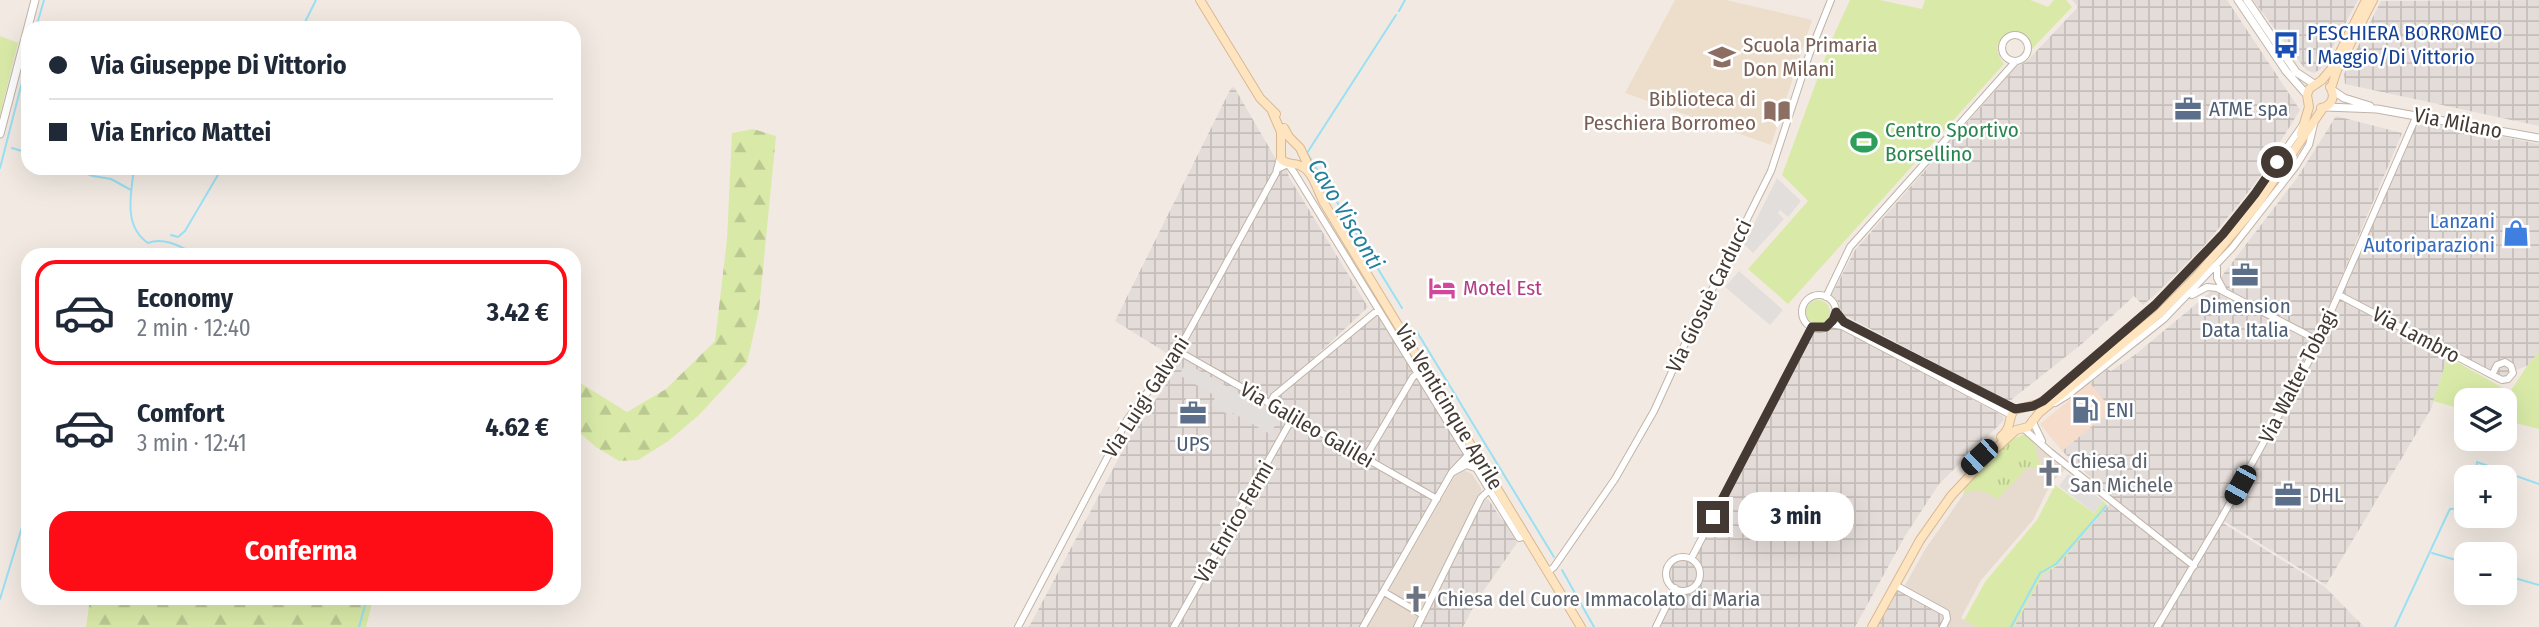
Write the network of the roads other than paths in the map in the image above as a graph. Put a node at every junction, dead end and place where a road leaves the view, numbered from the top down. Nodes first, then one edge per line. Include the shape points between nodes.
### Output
1 (35, 0) edge
2 (1200, 0) edge
3 (1831, 0) edge
4 (2238, 0) edge
5 (2247, 0) edge
6 (2366, 0) edge
7 (2373, 0) edge
8 (30, 21) edge
9 (21, 54) edge
10 (2015, 62) junction
11 (2316, 83) junction
12 (2332, 89) junction
13 (2308, 99) junction
14 (2325, 107) junction
15 (2377, 109) junction
16 (1272, 111) junction
17 (2417, 115) junction
18 (2315, 119) junction
19 (2306, 122) junction
20 (0, 134) edge
21 (2539, 138) edge
22 (1282, 141) junction
23 (1296, 144) junction
24 (2294, 153) junction
25 (1301, 154) junction
26 (1286, 162) junction
27 (1317, 188) junction
28 (2218, 264) junction
29 (2226, 292) junction
30 (2339, 295) junction
31 (1826, 297) junction
32 (2180, 303) junction
33 (1378, 310) junction
34 (1836, 312) junction
35 (1830, 324) junction
36 (1812, 327) junction
37 (2319, 341) junction
38 (1178, 351) junction
39 (2104, 357) junction
40 (1418, 373) junction
41 (2492, 375) dead end
42 (2070, 379) junction
43 (1270, 403) junction
44 (2046, 407) junction
45 (2015, 414) junction
46 (1293, 417) junction
47 (2032, 420) junction
48 (2022, 429) junction
49 (1475, 449) junction
50 (2047, 449) junction
51 (1467, 455) junction
52 (1365, 458) junction
53 (1475, 468) junction
54 (1452, 472) junction
55 (1493, 489) junction
56 (1437, 499) junction
57 (1691, 559) junction
58 (2194, 566) junction
59 (1549, 571) junction
60 (1895, 585) junction
61 (1675, 588) junction
62 (1384, 592) junction
63 (1423, 615) junction
64 (1945, 624) edge
65 (1018, 627) edge
66 (1174, 627) edge
67 (1363, 627) edge
68 (1417, 627) edge
69 (1581, 627) edge
70 (1656, 627) edge
71 (1867, 627) edge
72 (1872, 627) edge
73 (2157, 627) edge

1 - 8 street
2 - 16 main road
3 - 59 street, Via Giosuè Carducci via 1771,171 1654,411 1591,517
4 - 13 street
5 - 11 street via 2298,74
6 - 11 main road via 2332,68
7 - 12 main road
9 - 20 street
10 - 10 street via 2024,59 2028,47 2016,35 2008,37 2002,48 2004,56
10 - 31 street via 1850,247
11 - 12 main road via 2326,83
11 - 13 main road via 2309,89
12 - 14 main road via 2332,100
12 - 15 street, Via Milano
13 - 14 main road via 2315,107
13 - 19 main road
14 - 15 street, Via Milano
14 - 18 main road
15 - 17 street, Via Milano
16 - 22 main road
16 - 23 main road
17 - 21 street, Via Milano
17 - 30 street, Via Walter Tobagi
18 - 24 main road
18 - 28 street via 2309,145 2295,166
19 - 24 main road
19 - 42 street via 2249,202 2200,260
22 - 23 main road
22 - 26 main road via 1280,151
23 - 25 main road, Via Venticinque Aprile
24 - 39 main road via 2208,265 2165,308
25 - 26 main road via 1298,161
25 - 27 main road, Via Venticinque Aprile
26 - 27 main road, Via Venticinque Aprile via 1304,168
26 - 33 street
26 - 38 street, Via Luigi Galvani via 1277,169
27 - 49 main road, Via Venticinque Aprile
28 - 29 street via 2217,278
28 - 32 street
29 - 32 street via 2207,287
29 - 37 street
30 - 37 street, Via Walter Tobagi
30 - 41 street, Via Lambro
31 - 34 street
31 - 36 street via 1816,295 1804,304 1802,315
32 - 44 street via 2068,396
33 - 40 street
33 - 43 street
34 - 35 street
34 - 45 street via 1844,322
35 - 36 street
35 - 45 street
36 - 57 street
37 - 58 street, Via Walter Tobagi
38 - 43 street, Via Galileo Galilei
38 - 65 street, Via Luigi Galvani via 1127,420
39 - 42 main road
39 - 44 main road
40 - 51 street
40 - 52 street
42 - 45 main road via 2041,402
43 - 46 street, Via Galileo Galilei
44 - 47 main road
45 - 47 main road via 2030,412
45 - 48 main road
45 - 71 main road via 2005,433 1969,467 1929,518
46 - 52 street, Via Galileo Galilei
46 - 66 street, Via Enrico Fermi
47 - 48 main road
47 - 50 street
48 - 50 street
48 - 60 main road via 1993,451 1951,496
49 - 51 street
49 - 55 main road, Via Venticinque Aprile
50 - 58 street
51 - 53 street
51 - 54 street
52 - 56 street, Via Galileo Galilei
53 - 54 street via 1466,465
53 - 55 street
54 - 56 street
55 - 59 main road, Via Venticinque Aprile
55 - 63 street via 1481,498
56 - 62 street
57 - 61 street via 1677,558 1667,568 1668,582
57 - 61 street via 1699,569 1698,582 1688,590
58 - 73 street, Via Walter Tobagi
59 - 69 main road, Via Venticinque Aprile
60 - 64 street via 1945,613
60 - 72 main road
61 - 70 street
62 - 63 street
62 - 67 street
63 - 68 street

